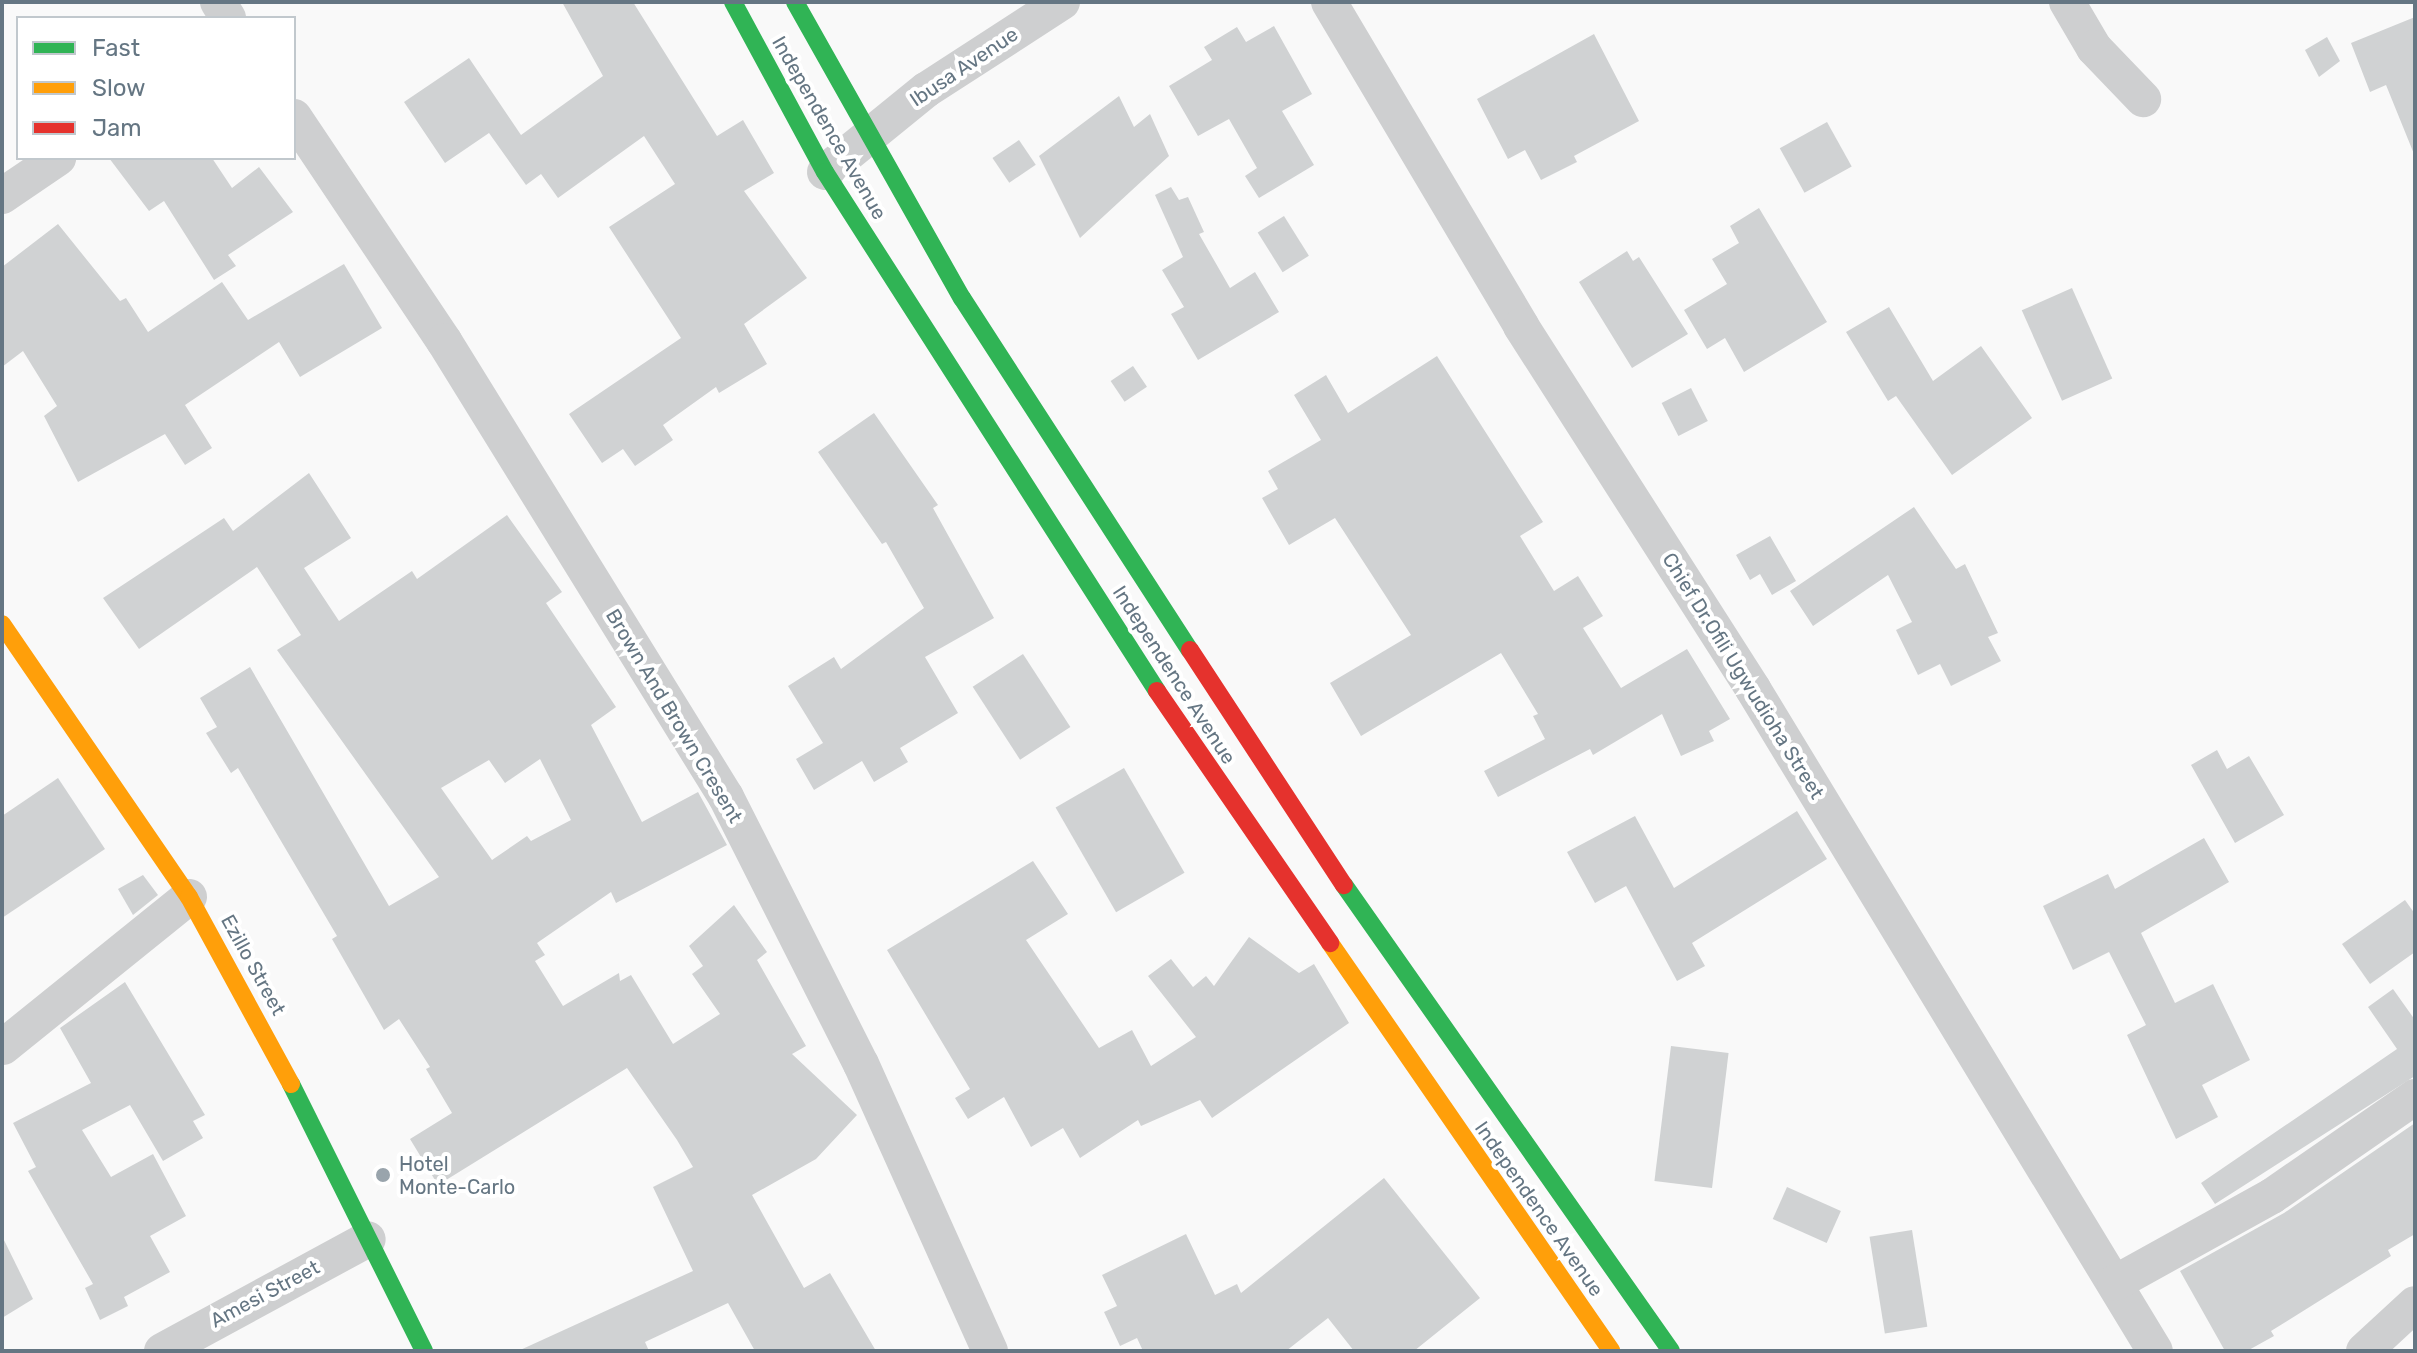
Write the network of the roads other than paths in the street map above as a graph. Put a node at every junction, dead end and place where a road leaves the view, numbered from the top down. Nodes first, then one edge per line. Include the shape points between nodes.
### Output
1 (733, 2) edge
2 (795, 2) edge
3 (1062, 2) edge
4 (1329, 2) edge
5 (2067, 2) edge
6 (2143, 99) dead end
7 (296, 120) edge
8 (870, 136) junction
9 (55, 160) edge
10 (825, 172) junction
11 (2, 196) edge
12 (2, 624) edge
13 (189, 897) junction
14 (3, 1047) edge
15 (2415, 1097) edge
16 (368, 1239) junction
17 (2115, 1283) junction
18 (2412, 1312) edge
19 (162, 1351) edge
20 (424, 1351) edge
21 (990, 1351) edge
22 (1611, 1351) edge
23 (1671, 1351) edge
24 (2155, 1351) edge
25 (2364, 1351) edge

1 - 10 main road, Independence Avenue
2 - 8 main road, Independence Avenue
3 - 8 street, Ibusa Avenue via 926,90
4 - 17 street, Chief Dr.Ofili Ugwudioha Street via 1521,326 1761,702
5 - 6 street via 2094,48
7 - 21 street, Brown And Brown Cresent via 444,341 726,797 861,1064
8 - 10 street, Ibusa Avenue
8 - 23 main road, Independence Avenue via 962,298 1287,801
9 - 11 street
10 - 22 main road, Independence Avenue via 1175,718
12 - 13 main road, Ezillo Street
13 - 14 street
13 - 16 main road, Ezillo Street via 270,1041
15 - 17 street via 2272,1196
16 - 19 street, Amesi Street
16 - 20 main road, Ezillo Street
17 - 24 street, Chief Dr.Ofili Ugwudioha Street
18 - 25 street

